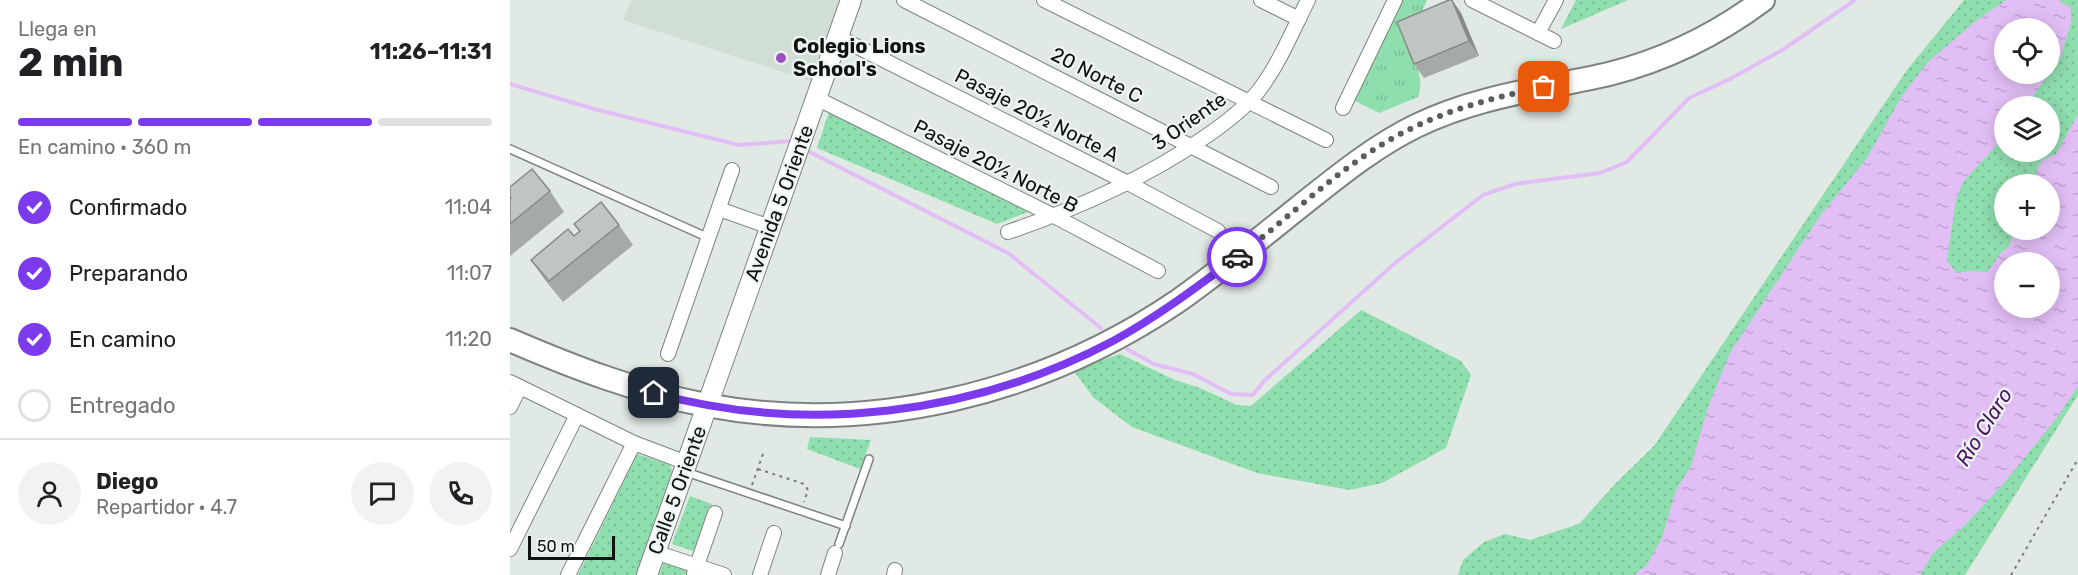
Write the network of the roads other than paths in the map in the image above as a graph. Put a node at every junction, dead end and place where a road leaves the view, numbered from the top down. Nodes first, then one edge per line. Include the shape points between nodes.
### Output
1 (851, 0) edge
2 (904, 0) edge
3 (1261, 0) edge
4 (1308, 0) edge
5 (1395, 0) edge
6 (1472, 0) edge
7 (1557, 0) edge
8 (1763, 0) edge
9 (1050, 1) edge
10 (1299, 19) junction
11 (1538, 33) junction
12 (838, 37) junction
13 (1554, 41) dead end
14 (816, 98) junction
15 (1248, 103) junction
16 (1343, 108) dead end
17 (1326, 141) dead end
18 (1193, 146) junction
19 (510, 148) edge
20 (732, 170) dead end
21 (1128, 183) junction
22 (1272, 187) dead end
23 (719, 209) junction
24 (1054, 216) junction
25 (770, 226) junction
26 (1218, 231) dead end
27 (1008, 232) dead end
28 (708, 238) junction
29 (1158, 272) dead end
30 (510, 339) edge
31 (668, 354) dead end
32 (515, 384) edge
33 (707, 405) junction
34 (510, 407) edge
35 (577, 415) junction
36 (634, 443) junction
37 (869, 459) dead end
38 (685, 467) junction
39 (715, 513) dead end
40 (846, 526) junction
41 (774, 533) dead end
42 (837, 548) joint
43 (510, 549) edge
44 (655, 552) junction
45 (696, 571) edge
46 (568, 575) edge
47 (647, 575) edge
48 (724, 575) edge
49 (760, 575) edge
50 (828, 575) edge

1 - 12 street, Avenida 5 Oriente
2 - 18 street, 20 Norte C
3 - 10 street
4 - 10 street, 3 Oriente
5 - 16 street
6 - 11 street
7 - 11 street
8 - 33 main road via 1715,32 1661,58 1608,74 1472,104 1408,130 1356,163 1178,301 1112,341 1035,375 960,398 855,414 782,413
9 - 15 street
10 - 15 street, 3 Oriente via 1268,78
11 - 13 street
12 - 14 street, Avenida 5 Oriente
12 - 21 street, Pasaje 20½ Norte A
14 - 24 street, Pasaje 20½ Norte B
14 - 25 street, Avenida 5 Oriente
15 - 17 street
15 - 18 street, 3 Oriente
18 - 21 street, 3 Oriente
18 - 22 street, 20 Norte C
19 - 28 lane
20 - 23 street
21 - 24 street, 3 Oriente
21 - 26 street, Pasaje 20½ Norte A
23 - 25 street
23 - 28 street
24 - 27 street, 3 Oriente
24 - 29 street, Pasaje 20½ Norte B
25 - 33 street, Avenida 5 Oriente
28 - 31 street
30 - 33 main road via 617,382
32 - 34 street
32 - 35 street
33 - 38 street, Calle 5 Oriente
35 - 36 street
35 - 43 street
36 - 38 street
36 - 46 street
37 - 40 lane
38 - 40 lane
38 - 44 street, Calle 5 Oriente
39 - 45 street
40 - 42 lane
41 - 49 street
42 - 50 street
44 - 45 street
44 - 47 street, Calle 5 Oriente
45 - 48 street

